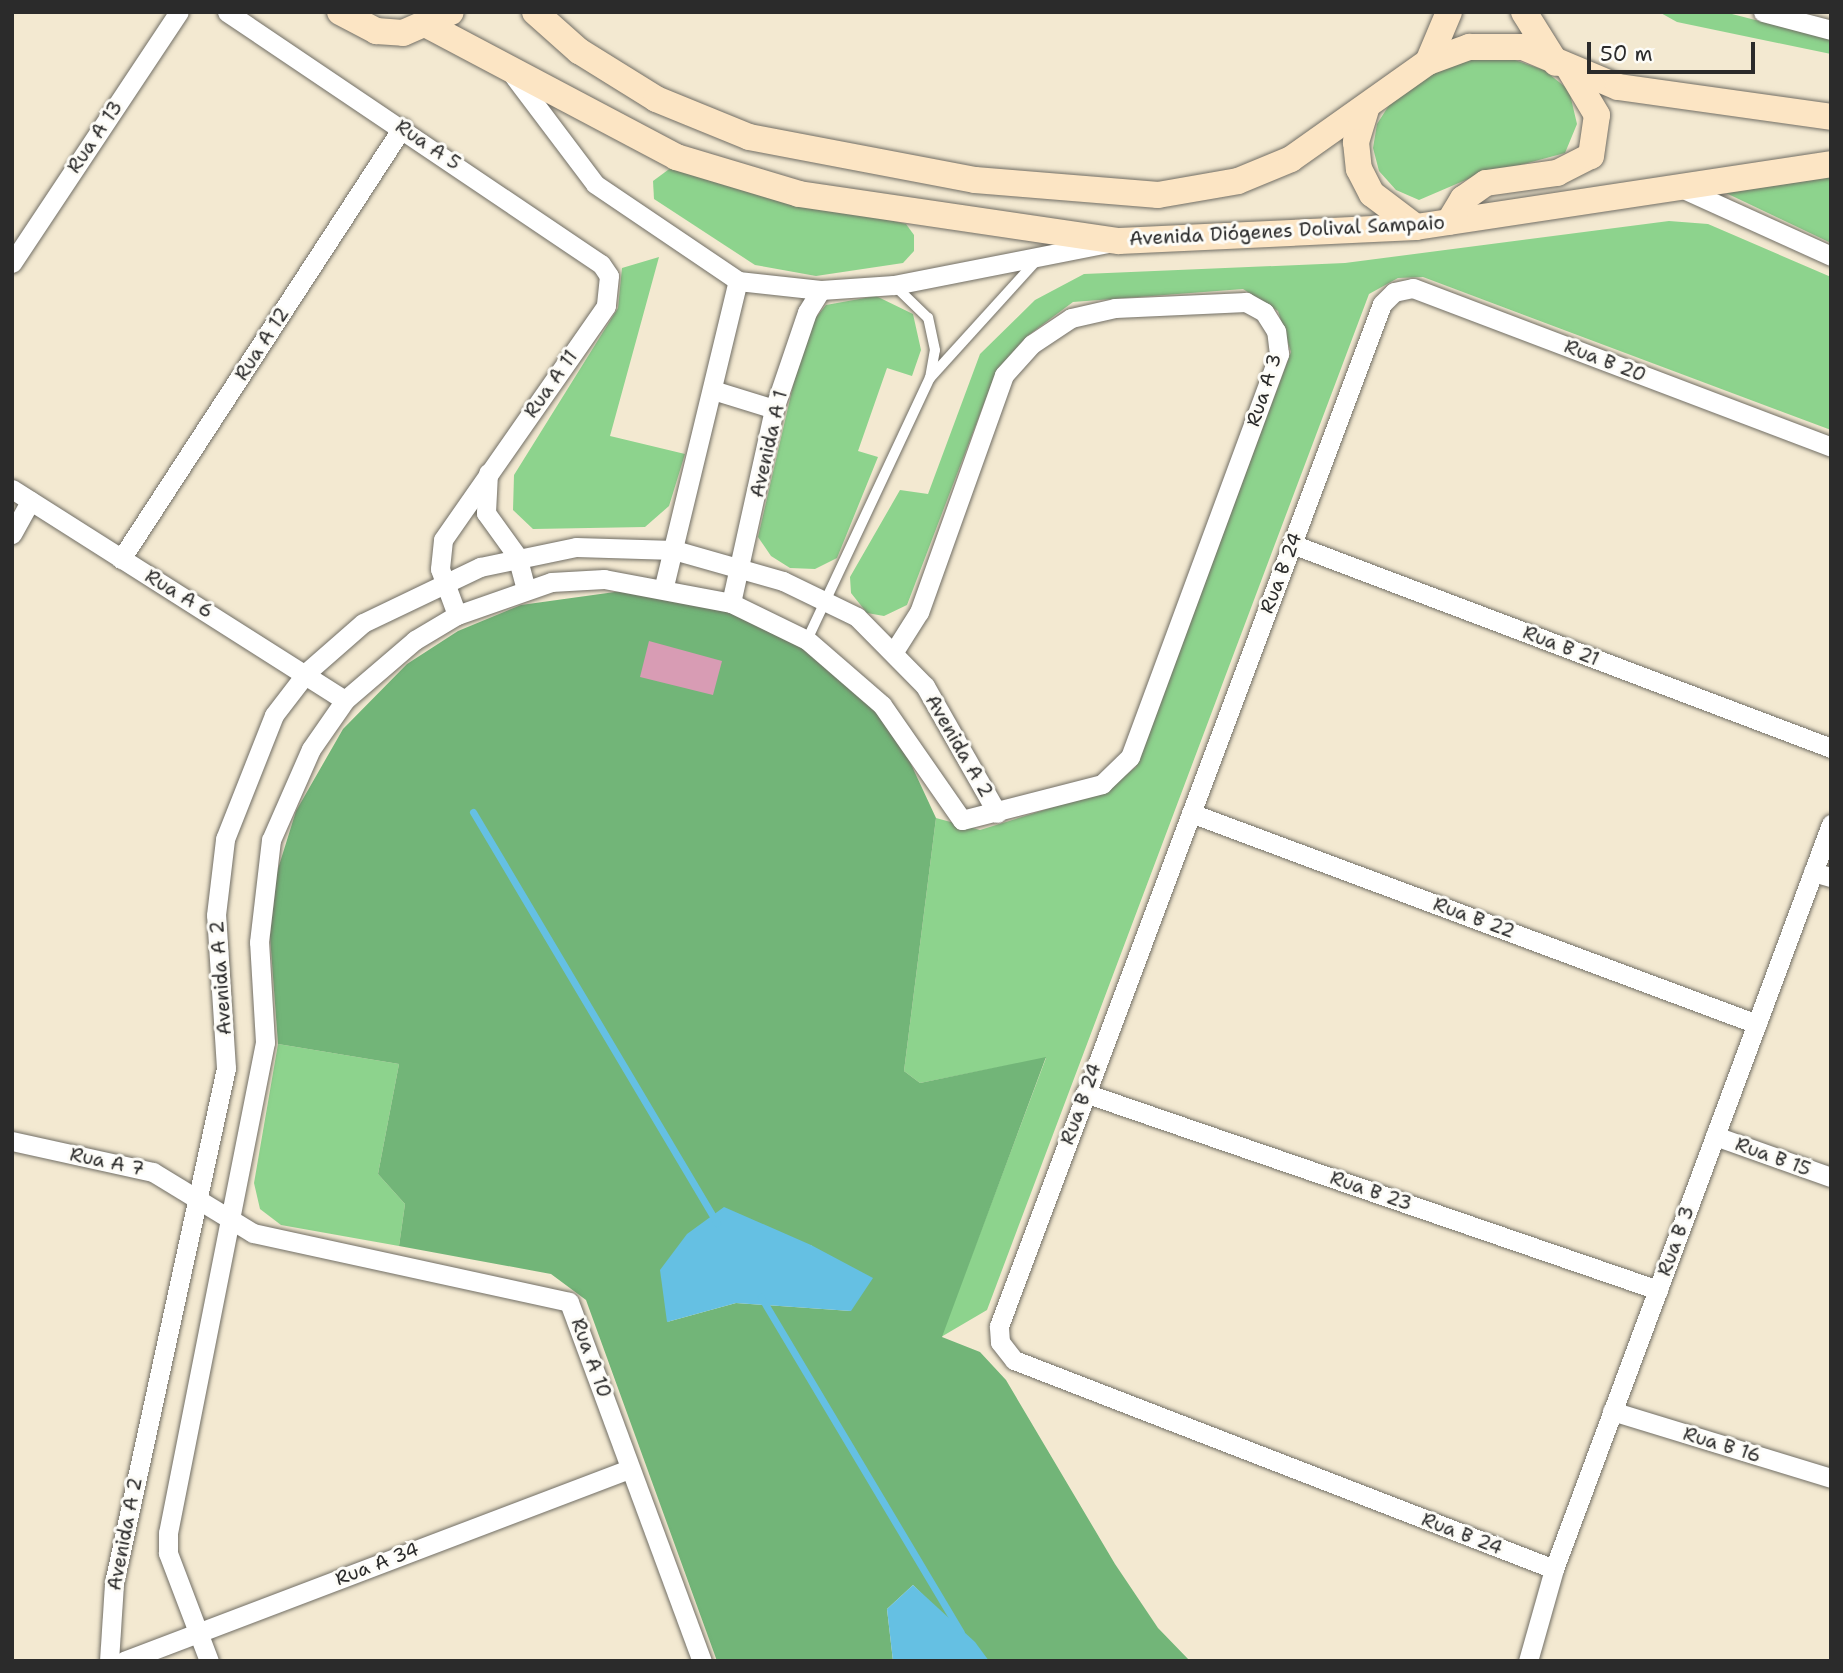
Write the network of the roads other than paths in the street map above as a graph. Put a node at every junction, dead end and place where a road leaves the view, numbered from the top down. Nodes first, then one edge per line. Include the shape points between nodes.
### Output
1 (179, 12) edge
2 (226, 12) edge
3 (340, 12) edge
4 (535, 12) edge
5 (1449, 12) edge
6 (1524, 12) edge
7 (1763, 12) edge
8 (440, 19) edge
9 (1831, 30) edge
10 (503, 61) junction
11 (1429, 62) junction
12 (1564, 67) junction
13 (1367, 106) junction
14 (1831, 117) edge
15 (402, 128) junction
16 (1831, 164) edge
17 (1679, 187) junction
18 (1449, 222) junction
19 (1416, 228) junction
20 (1119, 241) junction
21 (1831, 256) edge
22 (1037, 260) junction
23 (12, 263) edge
24 (738, 281) junction
25 (894, 285) junction
26 (821, 290) junction
27 (611, 293) joint
28 (1382, 304) joint
29 (930, 378) junction
30 (716, 391) junction
31 (774, 409) junction
32 (1831, 447) edge
33 (488, 472) junction
34 (12, 489) edge
35 (30, 501) junction
36 (12, 534) edge
37 (1292, 544) junction
38 (674, 550) junction
39 (517, 556) junction
40 (121, 559) junction
41 (741, 567) junction
42 (442, 580) junction
43 (664, 586) junction
44 (526, 589) junction
45 (828, 598) junction
46 (731, 603) junction
47 (457, 615) junction
48 (807, 640) junction
49 (895, 649) junction
50 (307, 672) junction
51 (345, 700) junction
52 (1831, 748) edge
53 (996, 813) junction
54 (1191, 813) junction
55 (1831, 824) edge
56 (1822, 874) edge
57 (1757, 1024) junction
58 (1085, 1093) junction
59 (1715, 1136) junction
60 (12, 1141) edge
61 (1831, 1177) edge
62 (196, 1195) junction
63 (233, 1223) junction
64 (1658, 1290) junction
65 (1612, 1411) junction
66 (629, 1469) junction
67 (1831, 1478) edge
68 (1554, 1569) junction
69 (198, 1632) junction
70 (109, 1661) edge
71 (124, 1661) edge
72 (209, 1661) edge
73 (702, 1661) edge
74 (1528, 1661) edge

1 - 23 street, Rua A 13
2 - 15 street, Rua A 5
3 - 8 street via 376,32
4 - 13 street via 579,51 656,99 749,137 975,180 1158,195 1238,181 1291,159
5 - 11 street
6 - 12 street
7 - 9 street
8 - 10 street, Avenida Diógenes Dolival Sampaio
10 - 20 street, Avenida Diógenes Dolival Sampaio via 676,157 799,194
10 - 24 street via 595,184
11 - 12 street via 1469,47 1522,47
11 - 13 street
12 - 14 street via 1618,87
12 - 18 street via 1597,115 1591,156 1557,173 1486,183 1463,199
13 - 19 street via 1356,142 1359,169 1372,194
15 - 27 street, Rua A 5 via 601,264
15 - 40 street, Rua A 12
16 - 17 street, Avenida Diógenes Dolival Sampaio
17 - 18 street, Avenida Diógenes Dolival Sampaio
17 - 21 street
18 - 19 street, Avenida Diógenes Dolival Sampaio
19 - 20 street, Avenida Diógenes Dolival Sampaio
20 - 22 street
22 - 25 street
22 - 29 lane
24 - 26 street
24 - 30 street
25 - 26 street
25 - 29 lane via 928,318 935,350
26 - 31 street, Avenida A 1 via 807,312
27 - 33 street, Rua A 11
28 - 32 street, Rua B 20 via 1394,292 1413,288
28 - 37 street, Rua B 24
29 - 45 lane
30 - 31 street
30 - 38 street
31 - 41 street, Avenida A 1
33 - 39 street via 486,513
33 - 42 street, Rua A 11 via 443,540
34 - 35 street, Rua A 6
35 - 36 street
35 - 40 street, Rua A 6
37 - 52 street, Rua B 21
37 - 54 street, Rua B 24
38 - 39 street, Avenida A 2 via 626,544
38 - 41 street, Avenida A 2
38 - 43 street
39 - 42 street, Avenida A 2
39 - 44 street
40 - 50 street, Rua A 6
41 - 45 street, Avenida A 2
41 - 46 street, Avenida A 1
42 - 47 street, Rua A 11
42 - 50 street, Avenida A 2 via 363,623
43 - 44 street, Avenida A 2 via 604,579
43 - 46 street, Avenida A 2
44 - 47 street, Avenida A 2
45 - 48 lane
45 - 49 street, Avenida A 2
46 - 48 street, Avenida A 2
47 - 51 street, Avenida A 2 via 415,640
48 - 53 street, Avenida A 2 via 882,705 953,815 971,821
49 - 53 street, Avenida A 2 via 958,737
49 - 53 street, Rua A 3 via 919,612 1004,375 1032,344 1071,318 1115,308 1246,302 1264,312 1276,331 1279,354 1130,757 1102,784
50 - 51 street, Rua A 6
50 - 62 street, Avenida A 2 via 274,715 225,839 216,915 226,1068
51 - 63 street, Avenida A 2 via 311,749 271,841 259,942 265,1042
54 - 57 street, Rua B 22
54 - 58 street, Rua B 24
55 - 56 street, Rua B 3
56 - 57 street, Rua B 3
57 - 59 street, Rua B 3
58 - 64 street, Rua B 23
58 - 68 street, Rua B 24 via 999,1326 1000,1342 1014,1360
59 - 61 street, Rua B 15
59 - 64 street, Rua B 3
60 - 62 street, Rua A 7 via 153,1172
62 - 63 street, Rua A 7
62 - 70 street, Avenida A 2 via 114,1583
63 - 66 street, Rua A 10 via 253,1233 569,1302
63 - 69 street, Avenida A 2 via 168,1533 168,1553
64 - 65 street, Rua B 3
65 - 67 street, Rua B 16
65 - 68 street, Rua B 3
66 - 69 street, Rua A 34
66 - 73 street, Rua A 10
68 - 74 street, Rua B 3
69 - 71 street, Rua A 34
69 - 72 street, Avenida A 2

